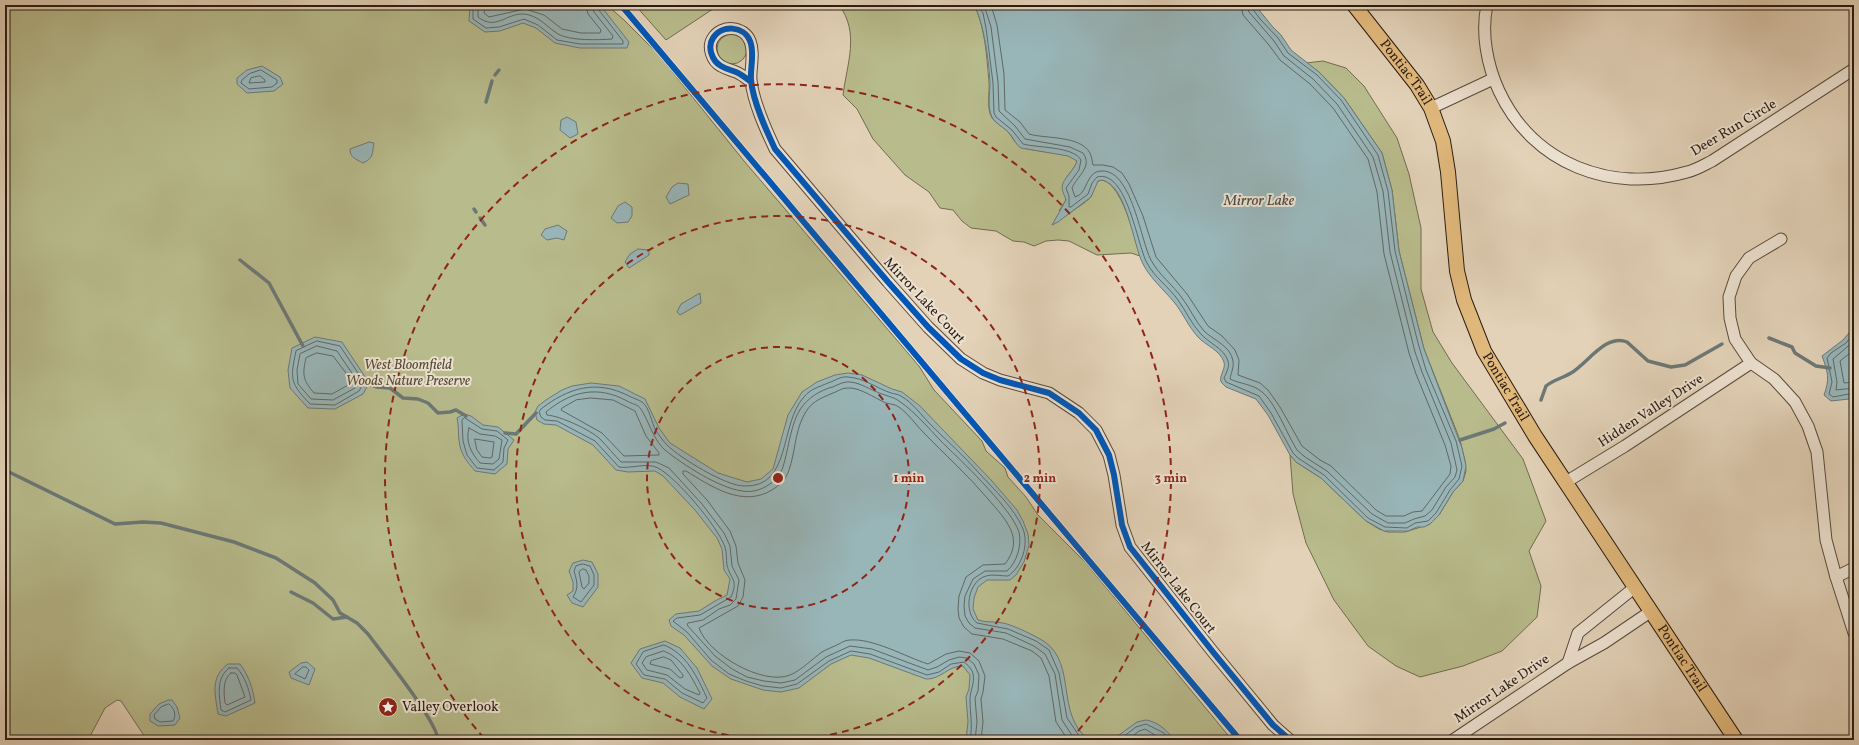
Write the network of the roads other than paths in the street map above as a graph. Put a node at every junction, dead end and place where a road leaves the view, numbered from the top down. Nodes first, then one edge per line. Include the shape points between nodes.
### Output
1 (1354, 5) edge
2 (1487, 5) edge
3 (1854, 69) edge
4 (1493, 79) junction
5 (751, 82) junction
6 (1431, 108) junction
7 (1781, 239) dead end
8 (1751, 363) junction
9 (1566, 482) junction
10 (1854, 568) edge
11 (1836, 577) junction
12 (1634, 588) junction
13 (1650, 612) junction
14 (1854, 633) edge
15 (1568, 664) junction
16 (1290, 740) edge
17 (1453, 740) edge
18 (1736, 740) edge

1 - 6 main road, Pontiac Trail via 1417,85
2 - 4 street, Deer Run Circle via 1486,46
3 - 4 street, Deer Run Circle via 1712,161 1689,172 1662,178 1630,179 1605,176 1582,169 1562,160 1537,143 1518,123
4 - 6 street
5 - 5 street, Mirror Lake Court via 750,40 742,31 731,28 720,31 713,38 709,48 713,57 720,66 737,72
5 - 16 street, Mirror Lake Court via 764,125 776,149 928,327 961,358 984,373 1049,393 1079,413 1096,430 1109,454 1122,525 1130,547 1273,725
6 - 9 main road, Pontiac Trail via 1443,141 1452,204 1457,271 1470,318 1484,351 1501,381
7 - 8 street via 1749,258 1736,276 1729,297 1735,339
8 - 9 street, Hidden Valley Drive via 1632,442
8 - 11 street via 1774,379 1795,402 1808,426 1817,452 1826,540
9 - 12 main road, Pontiac Trail
10 - 11 street
11 - 14 street
12 - 13 main road, Pontiac Trail
12 - 15 street, Mirror Lake Drive via 1578,633
13 - 15 street, Mirror Lake Drive
13 - 18 main road, Pontiac Trail
15 - 17 street, Mirror Lake Drive

